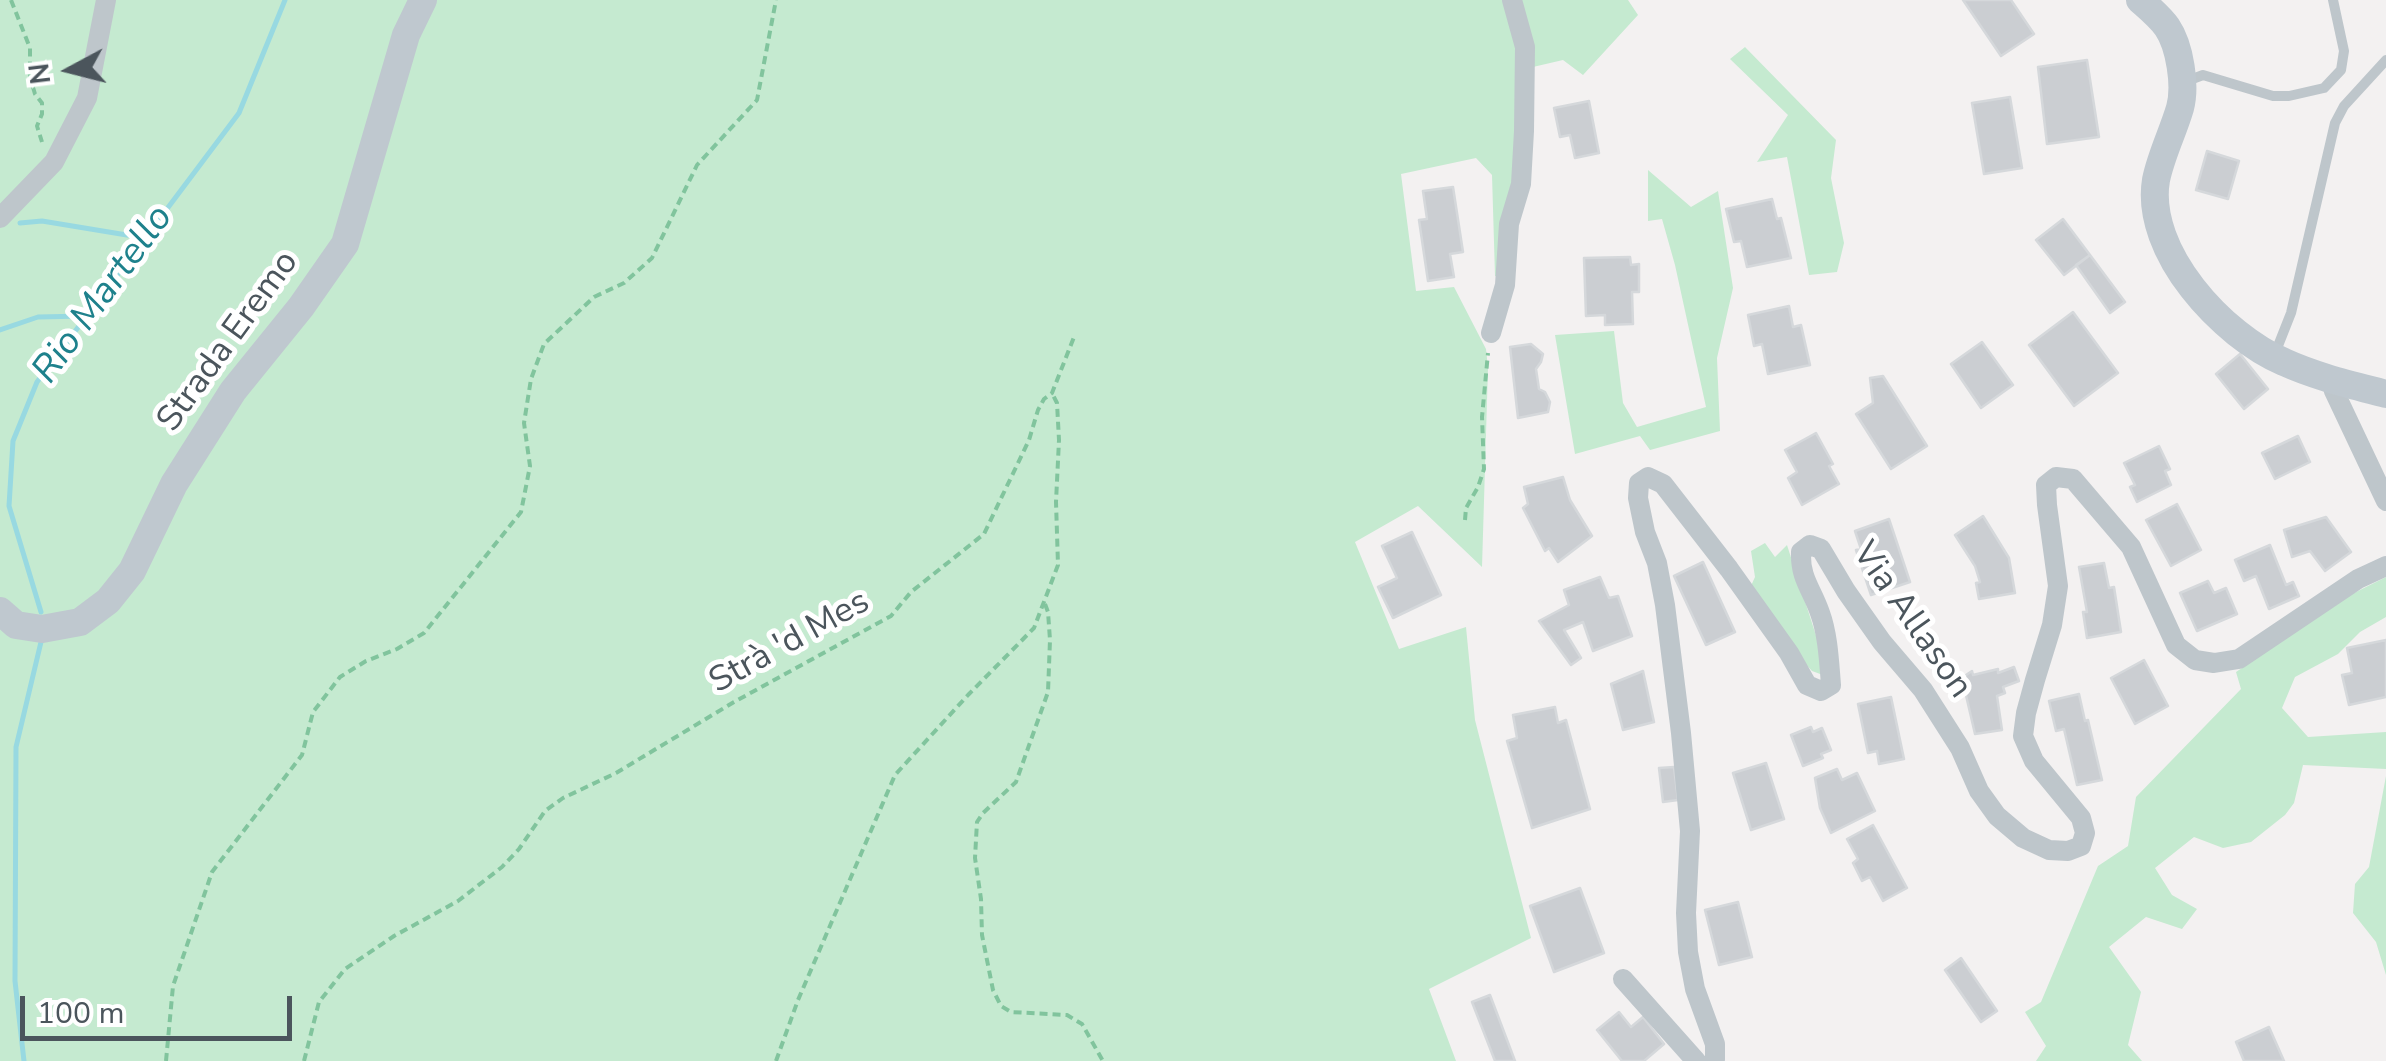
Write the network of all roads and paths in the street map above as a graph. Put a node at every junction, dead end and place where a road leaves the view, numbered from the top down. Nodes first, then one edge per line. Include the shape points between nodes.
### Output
1 (11, 0) edge
2 (106, 0) edge
3 (423, 0) edge
4 (776, 0) edge
5 (1512, 0) edge
6 (2140, 0) edge
7 (2334, 0) edge
8 (2386, 60) edge
9 (2181, 84) junction
10 (54, 162) junction
11 (0, 218) edge
12 (1491, 333) joint
13 (1074, 337) dead end
14 (2273, 357) junction
15 (2331, 380) junction
16 (1052, 392) junction
17 (2386, 394) edge
18 (2386, 501) edge
19 (1466, 520) dead end
20 (2386, 566) edge
21 (1044, 602) junction
22 (0, 611) edge
23 (1623, 979) dead end
24 (166, 1061) edge
25 (304, 1061) edge
26 (776, 1061) edge
27 (1104, 1061) edge
28 (1696, 1061) edge
29 (1712, 1061) edge

1 - 10 path via 30,48 30,77 42,104 38,126
2 - 10 street via 86,98
3 - 22 main road, Strada Eremo via 406,35 345,244 233,391 174,484 132,572 80,622 42,629 16,625
4 - 24 path via 757,100 697,165 652,258 624,283 594,297 544,344 524,423 530,466 521,512 424,633 340,677 313,712 302,755 212,872 173,986
5 - 12 street via 1525,47 1521,184 1509,224 1506,285
6 - 9 main road via 2168,28
7 - 9 lane via 2344,51 2341,70 2324,88 2273,96 2203,75
8 - 14 lane via 2335,123 2291,313
9 - 14 main road via 2182,102 2156,182 2162,236 2199,295
10 - 11 street
12 - 19 path via 1484,468
13 - 16 path, Strà 'd Mes
14 - 15 main road
15 - 17 main road
15 - 18 street
16 - 21 path via 1059,440 1058,565
16 - 25 path, Strà 'd Mes via 984,534 910,592 891,616 544,811 502,867 345,969 319,1002
20 - 29 street, Via Allason via 2239,659 2194,660 2176,646 2130,547 2102,511 2073,478 2056,477 2046,485 2058,586 2023,736 2085,833 2081,846 2050,850 2022,838 1997,816 1923,690 1882,642 1821,549 1810,545 1801,552 1830,661 1831,684 1821,691 1806,684 1663,484 1648,477 1639,483 1658,563 1681,733 1690,831 1688,952 1715,1044
21 - 26 path via 1034,628 895,774
21 - 27 path via 1048,692 1016,782 977,822 982,935 1001,1006 1067,1015 1082,1024
23 - 28 street

